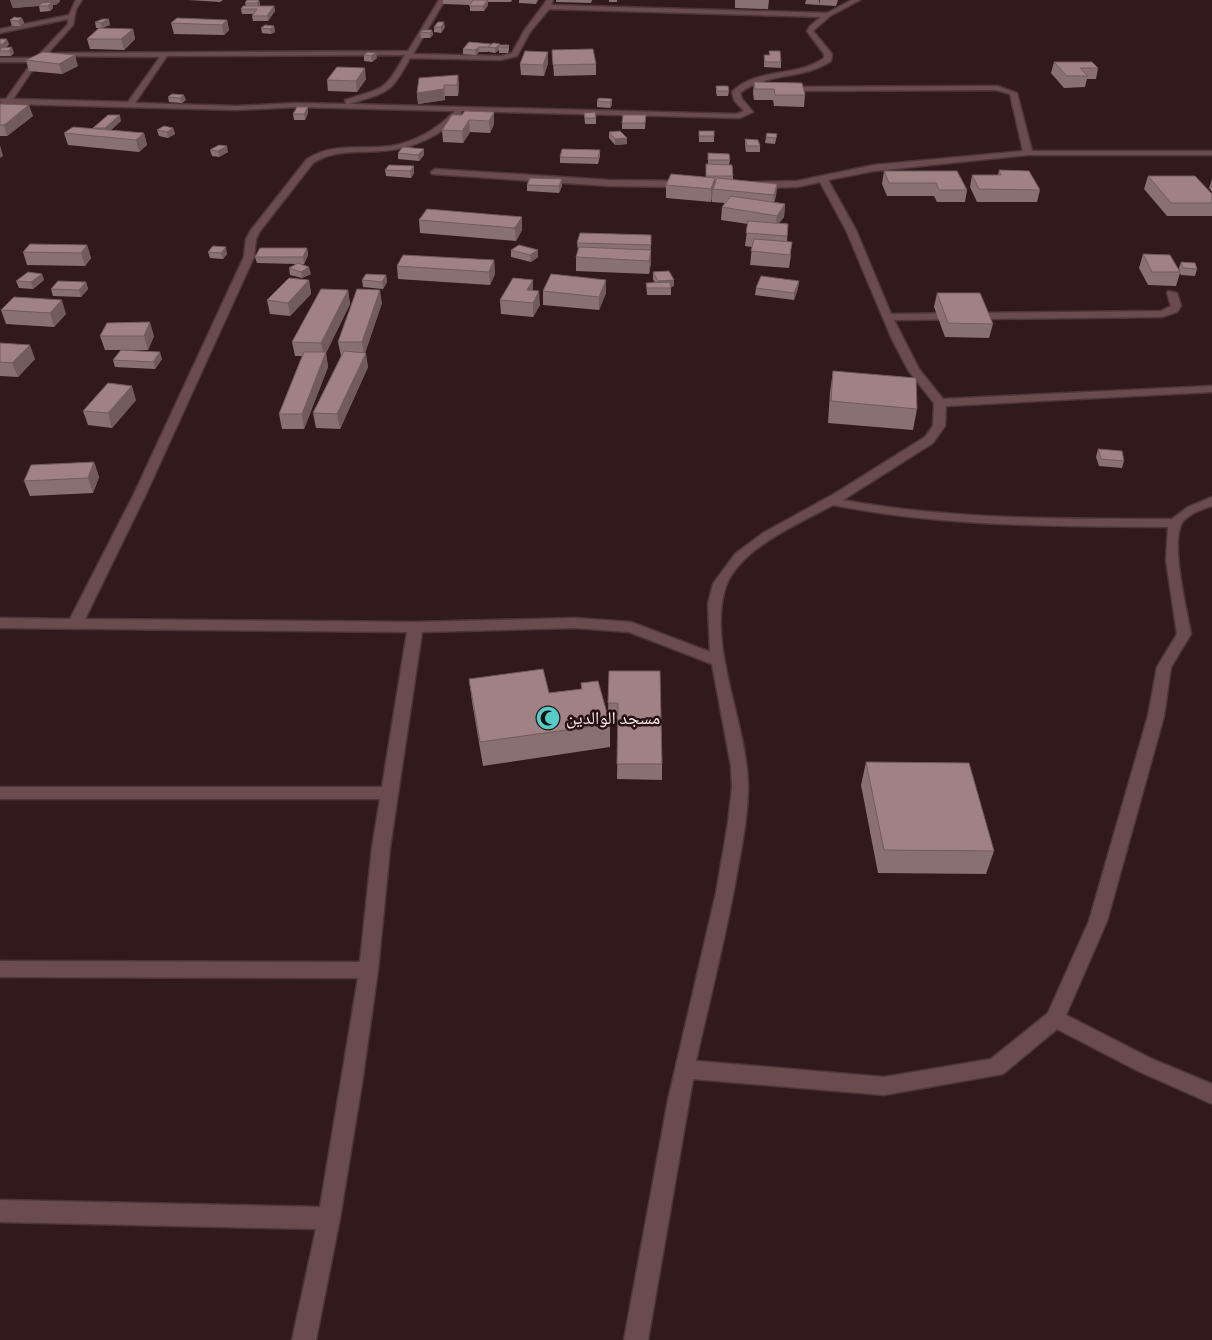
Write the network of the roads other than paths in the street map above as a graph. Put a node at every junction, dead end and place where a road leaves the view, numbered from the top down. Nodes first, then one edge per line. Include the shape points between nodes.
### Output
1 (79, 0) edge
2 (442, 0) edge
3 (857, 0) edge
4 (549, 3) edge
5 (828, 15) junction
6 (72, 16) junction
7 (0, 31) edge
8 (165, 54) junction
9 (409, 54) junction
10 (39, 57) junction
11 (0, 60) edge
12 (740, 88) junction
13 (759, 88) edge
14 (777, 89) edge
15 (10, 100) junction
16 (0, 101) edge
17 (130, 105) junction
18 (333, 106) junction
19 (0, 110) edge
20 (461, 110) junction
21 (1028, 153) junction
22 (1212, 153) edge
23 (435, 172) dead end
24 (823, 179) junction
25 (696, 185) edge
26 (742, 185) edge
27 (1172, 293) dead end
28 (888, 317) junction
29 (1212, 389) edge
30 (940, 404) junction
31 (830, 501) junction
32 (1212, 501) edge
33 (1175, 523) junction
34 (0, 623) edge
35 (75, 624) junction
36 (415, 627) junction
37 (718, 660) junction
38 (389, 793) junction
39 (0, 794) edge
40 (0, 970) edge
41 (369, 970) junction
42 (1054, 1019) junction
43 (685, 1069) junction
44 (1212, 1094) edge
45 (0, 1211) edge
46 (329, 1218) junction
47 (304, 1340) edge
48 (636, 1340) edge

1 - 6 street
2 - 9 street
3 - 5 street
4 - 5 street
4 - 9 street via 511,58
5 - 12 street via 810,31 828,54 822,65 810,71 754,82
6 - 7 street
6 - 10 street via 71,24
8 - 9 street
8 - 10 street
8 - 17 street
9 - 18 street via 387,89
10 - 11 street
10 - 15 street
12 - 13 street
12 - 20 street via 736,92 738,100 749,112 737,116
14 - 21 street via 997,88 1013,93
15 - 16 street
15 - 17 street
15 - 19 street
17 - 18 street
18 - 20 street
20 - 35 street via 440,129 400,146 337,149 318,154 261,224 251,238 249,257 140,494
21 - 22 street
21 - 24 street via 874,168
23 - 25 street
24 - 26 street via 798,184
24 - 28 street via 851,230
27 - 28 street via 1176,306 1162,314
28 - 30 street via 914,370
29 - 30 street
30 - 31 street via 939,426 929,440
31 - 33 street via 874,511 955,520
31 - 37 street via 758,543 733,563 719,586 715,613
32 - 33 street via 1188,512
33 - 42 street via 1173,565 1184,634 1164,667 1156,716 1098,921
34 - 35 street
35 - 36 street
36 - 37 street via 575,623 631,627
36 - 38 street
37 - 43 street via 740,785 732,856
38 - 39 street
38 - 41 street
40 - 41 street
41 - 46 street
42 - 43 street via 996,1067 884,1086
42 - 44 street via 1145,1065
43 - 48 street
45 - 46 street
46 - 47 street

